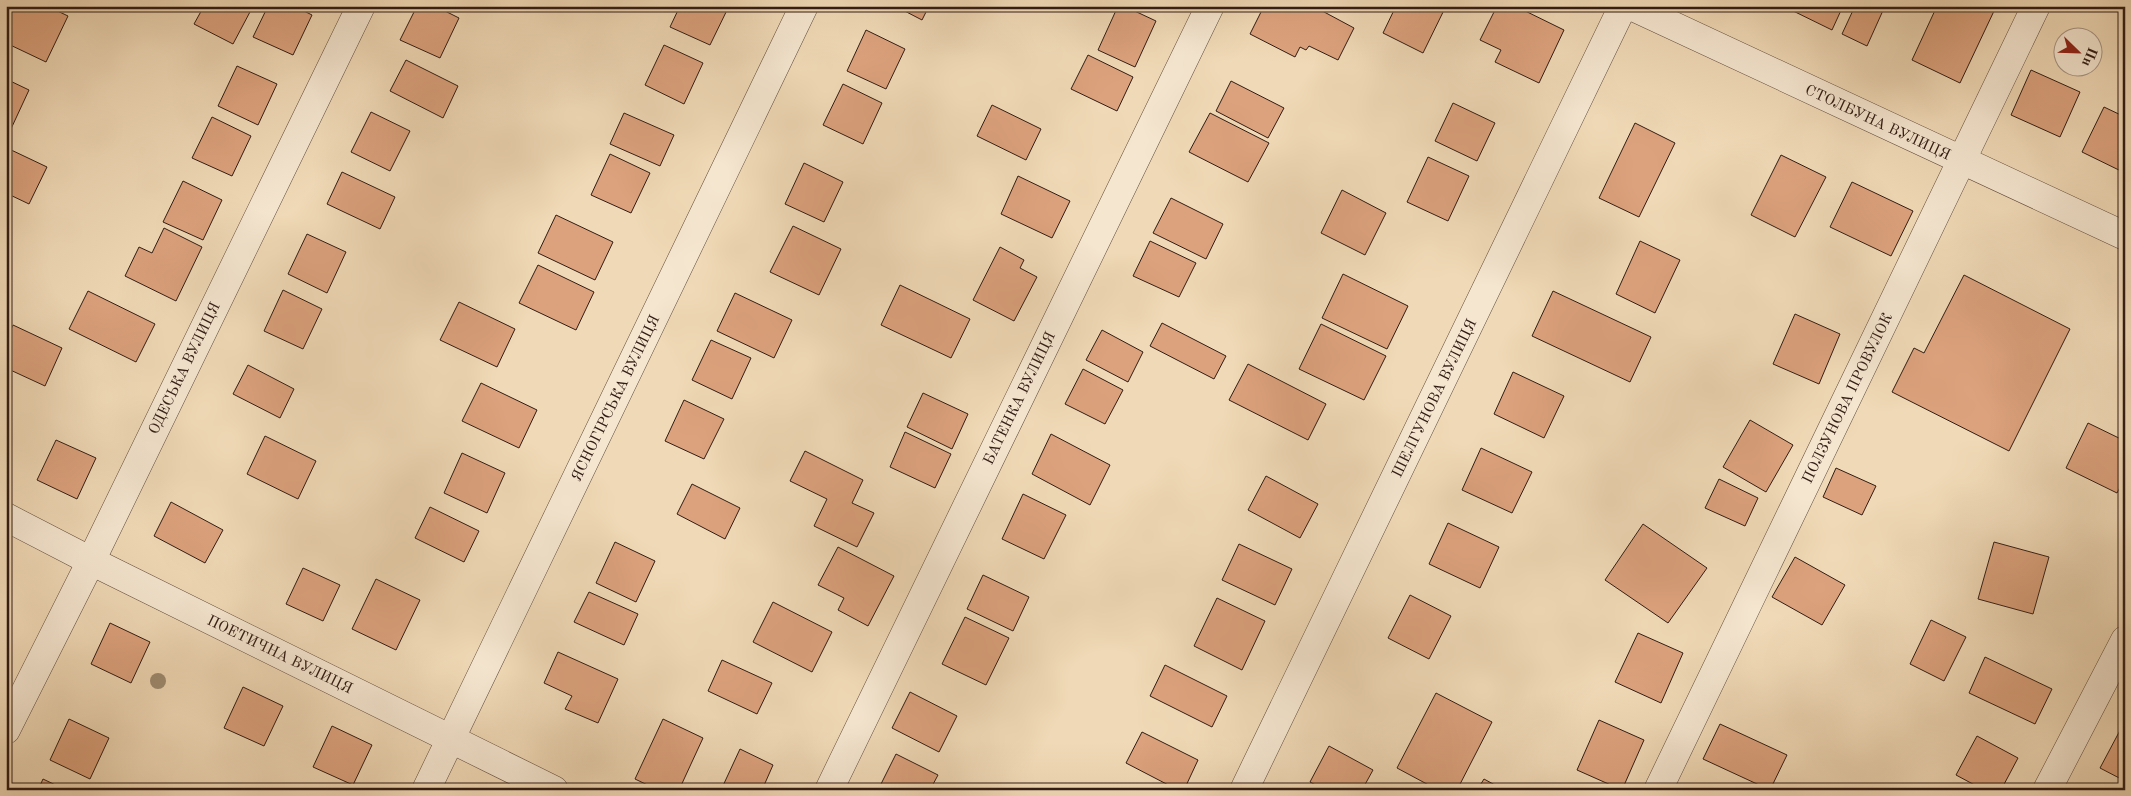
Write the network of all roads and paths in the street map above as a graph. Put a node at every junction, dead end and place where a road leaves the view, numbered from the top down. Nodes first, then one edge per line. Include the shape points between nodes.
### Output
1 (361, 6) edge
2 (804, 6) edge
3 (1210, 6) edge
4 (1623, 6) edge
5 (1631, 6) edge
6 (2036, 6) edge
7 (1962, 161) junction
8 (2125, 236) edge
9 (6, 517) edge
10 (91, 561) junction
11 (2125, 640) edge
12 (2118, 670) edge
13 (6, 730) edge
14 (451, 738) junction
15 (426, 790) edge
16 (554, 790) edge
17 (829, 790) edge
18 (1244, 790) edge
19 (1658, 790) edge
20 (2048, 790) edge

1 - 10 street, ОДЕСЬКА ВУЛИЦЯ
2 - 14 street, ЯСНОГІРСЬКА ВУЛИЦЯ
3 - 17 street, БАТЕНКА ВУЛИЦЯ
4 - 18 street, ШЕЛГУНОВА ВУЛИЦЯ
5 - 7 street, СТОЛБУНА ВУЛИЦЯ
6 - 7 street, ПОЛЗУНОВА ПРОВУЛОК
7 - 8 street, СТОЛБУНА ВУЛИЦЯ
7 - 19 street, ПОЛЗУНОВА ПРОВУЛОК
9 - 10 street, ПОЕТИЧНА ВУЛИЦЯ
10 - 13 street, ОДЕСЬКА ВУЛИЦЯ
10 - 14 street, ПОЕТИЧНА ВУЛИЦЯ
11 - 12 street
12 - 20 street
14 - 15 street, ЯСНОГІРСЬКА ВУЛИЦЯ
14 - 16 street, ПОЕТИЧНА ВУЛИЦЯ

